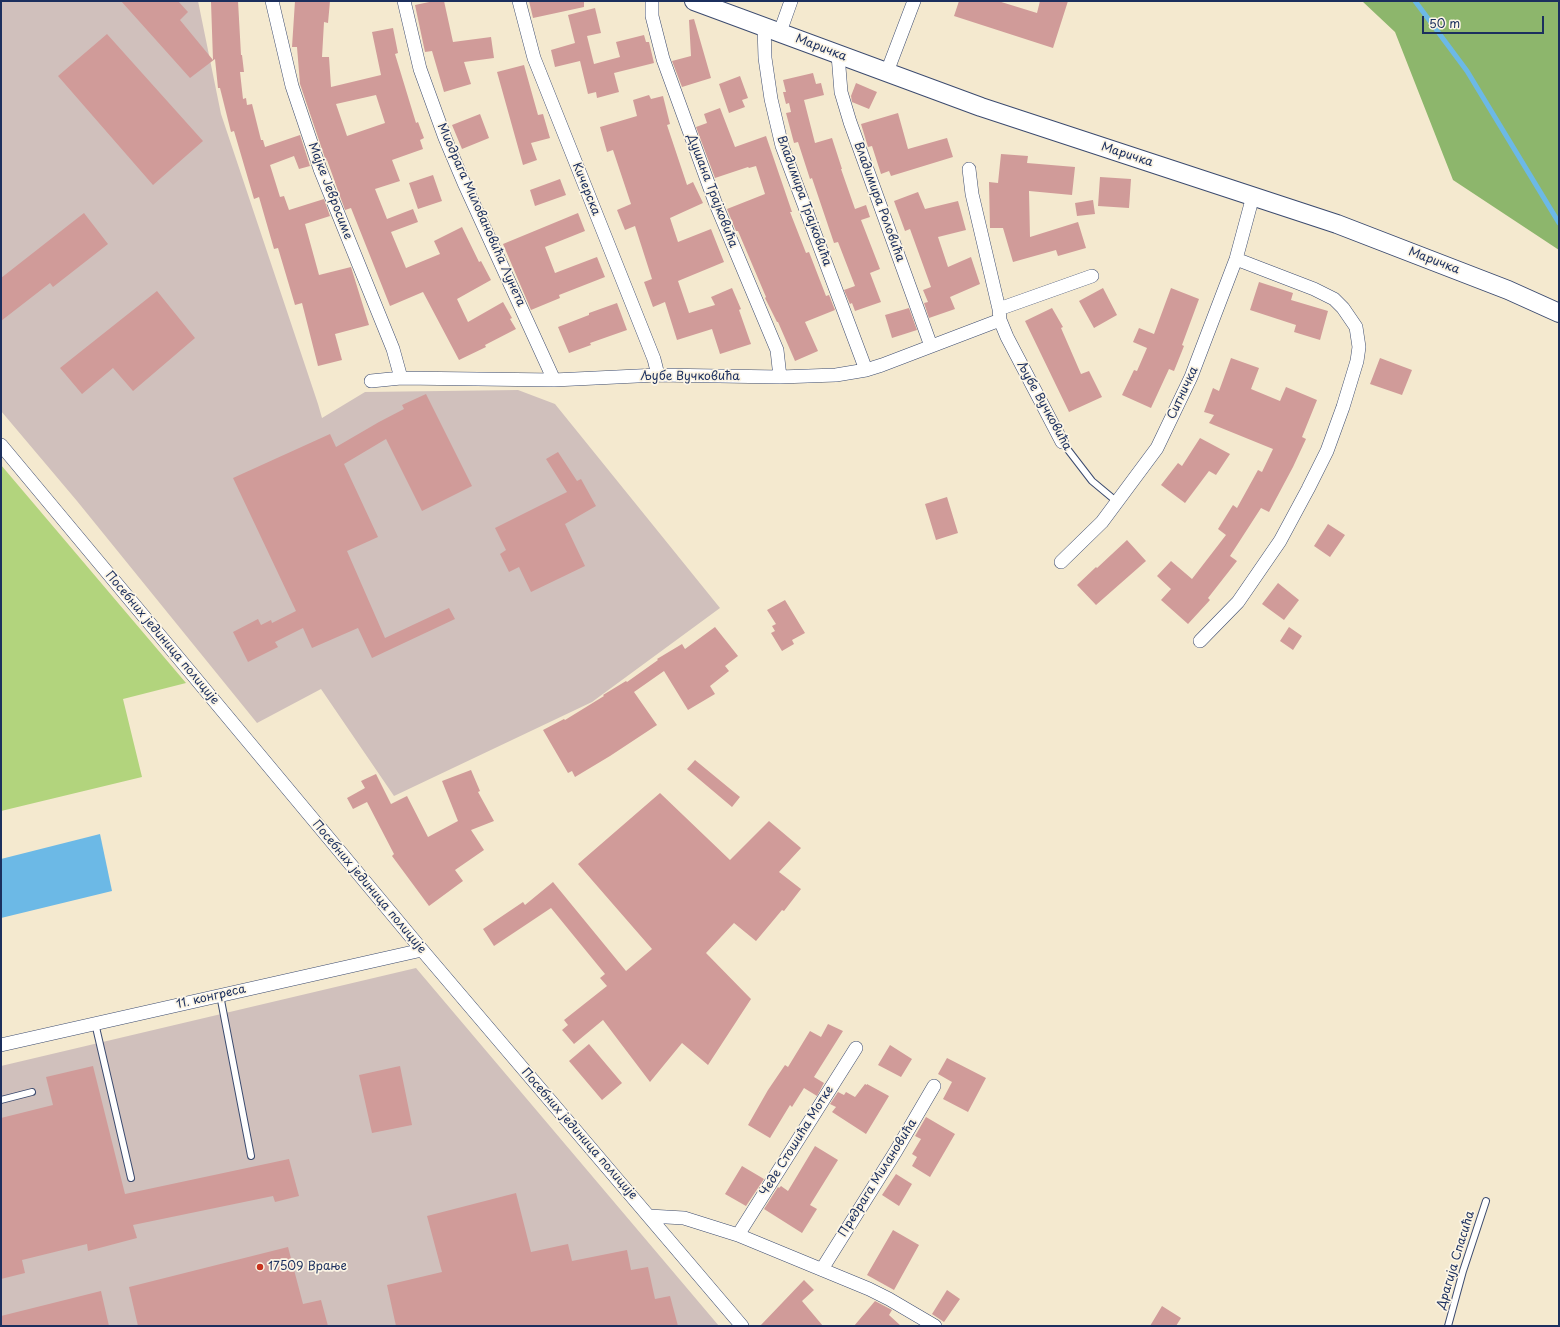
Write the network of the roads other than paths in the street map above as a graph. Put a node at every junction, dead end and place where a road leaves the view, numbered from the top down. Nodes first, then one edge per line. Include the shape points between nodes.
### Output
1 (272, 1) edge
2 (404, 1) edge
3 (520, 1) edge
4 (652, 1) edge
5 (694, 1) edge
6 (790, 1) edge
7 (914, 1) edge
8 (772, 29) junction
9 (838, 55) junction
10 (887, 72) junction
11 (969, 170) dead end
12 (1253, 196) junction
13 (1236, 259) junction
14 (1092, 276) dead end
15 (1559, 313) edge
16 (999, 314) junction
17 (931, 346) junction
18 (866, 370) junction
19 (658, 376) junction
20 (780, 377) junction
21 (401, 378) junction
22 (554, 380) junction
23 (371, 381) dead end
24 (1062, 442) joint
25 (1, 445) edge
26 (1116, 501) junction
27 (1061, 562) dead end
28 (1200, 641) dead end
29 (422, 950) junction
30 (220, 995) junction
31 (95, 1023) junction
32 (1, 1045) edge
33 (856, 1048) dead end
34 (934, 1086) dead end
35 (32, 1092) dead end
36 (1, 1100) edge
37 (251, 1156) dead end
38 (130, 1178) dead end
39 (1486, 1201) dead end
40 (649, 1216) junction
41 (738, 1235) junction
42 (822, 1269) junction
43 (742, 1326) edge
44 (935, 1326) edge
45 (1448, 1326) edge

1 - 21 street, Мајке Јевросиме via 292,86 320,169 393,349
2 - 22 street, Миодрага Миловановића Лунета via 420,69 445,138
3 - 19 street, Кичерска via 534,58 654,359
4 - 20 street, Душана Трајковића via 652,16 663,59 715,202 777,350
5 - 8 street, Маричка
6 - 8 street, Владимира Трајковића
7 - 10 street
8 - 9 street, Маричка
8 - 18 street, Владимира Трајковића via 764,58 782,146
9 - 10 street, Маричка
9 - 17 street, Владимира Роловића via 841,92 850,122
10 - 12 street, Маричка via 981,107
11 - 16 street
12 - 13 street, Ситничка
12 - 15 street, Маричка via 1337,224 1508,290
13 - 26 street, Ситничка via 1191,377 1157,448
13 - 28 street via 1314,289 1334,300 1356,327 1359,347 1343,407 1327,451 1280,541 1238,602
14 - 16 street, Љубе Вучковића
16 - 17 street, Љубе Вучковића
16 - 24 street, Љубе Вучковића via 1007,337
17 - 18 street, Љубе Вучковића
18 - 20 street, Љубе Вучковића via 836,375
19 - 20 street, Љубе Вучковића
19 - 22 street, Љубе Вучковића
21 - 22 street, Љубе Вучковића
21 - 23 street, Љубе Вучковића
24 - 26 lane, Љубе Вучковића via 1092,481
25 - 29 street, Посебних јединица полиције
26 - 27 street, Ситничка via 1102,522
29 - 30 street, 11. конгреса
29 - 40 street, Посебних јединица полиције
30 - 31 street, 11. конгреса
30 - 37 lane
31 - 32 street, 11. конгреса
31 - 38 lane
33 - 41 street, Чеде Стошића Мотке
34 - 42 street, Предрага Милановића
35 - 36 lane
39 - 45 lane, Драгија Спасића
40 - 41 street via 684,1218
40 - 43 street, Посебних јединица полиције
41 - 42 street
42 - 44 street via 889,1299

